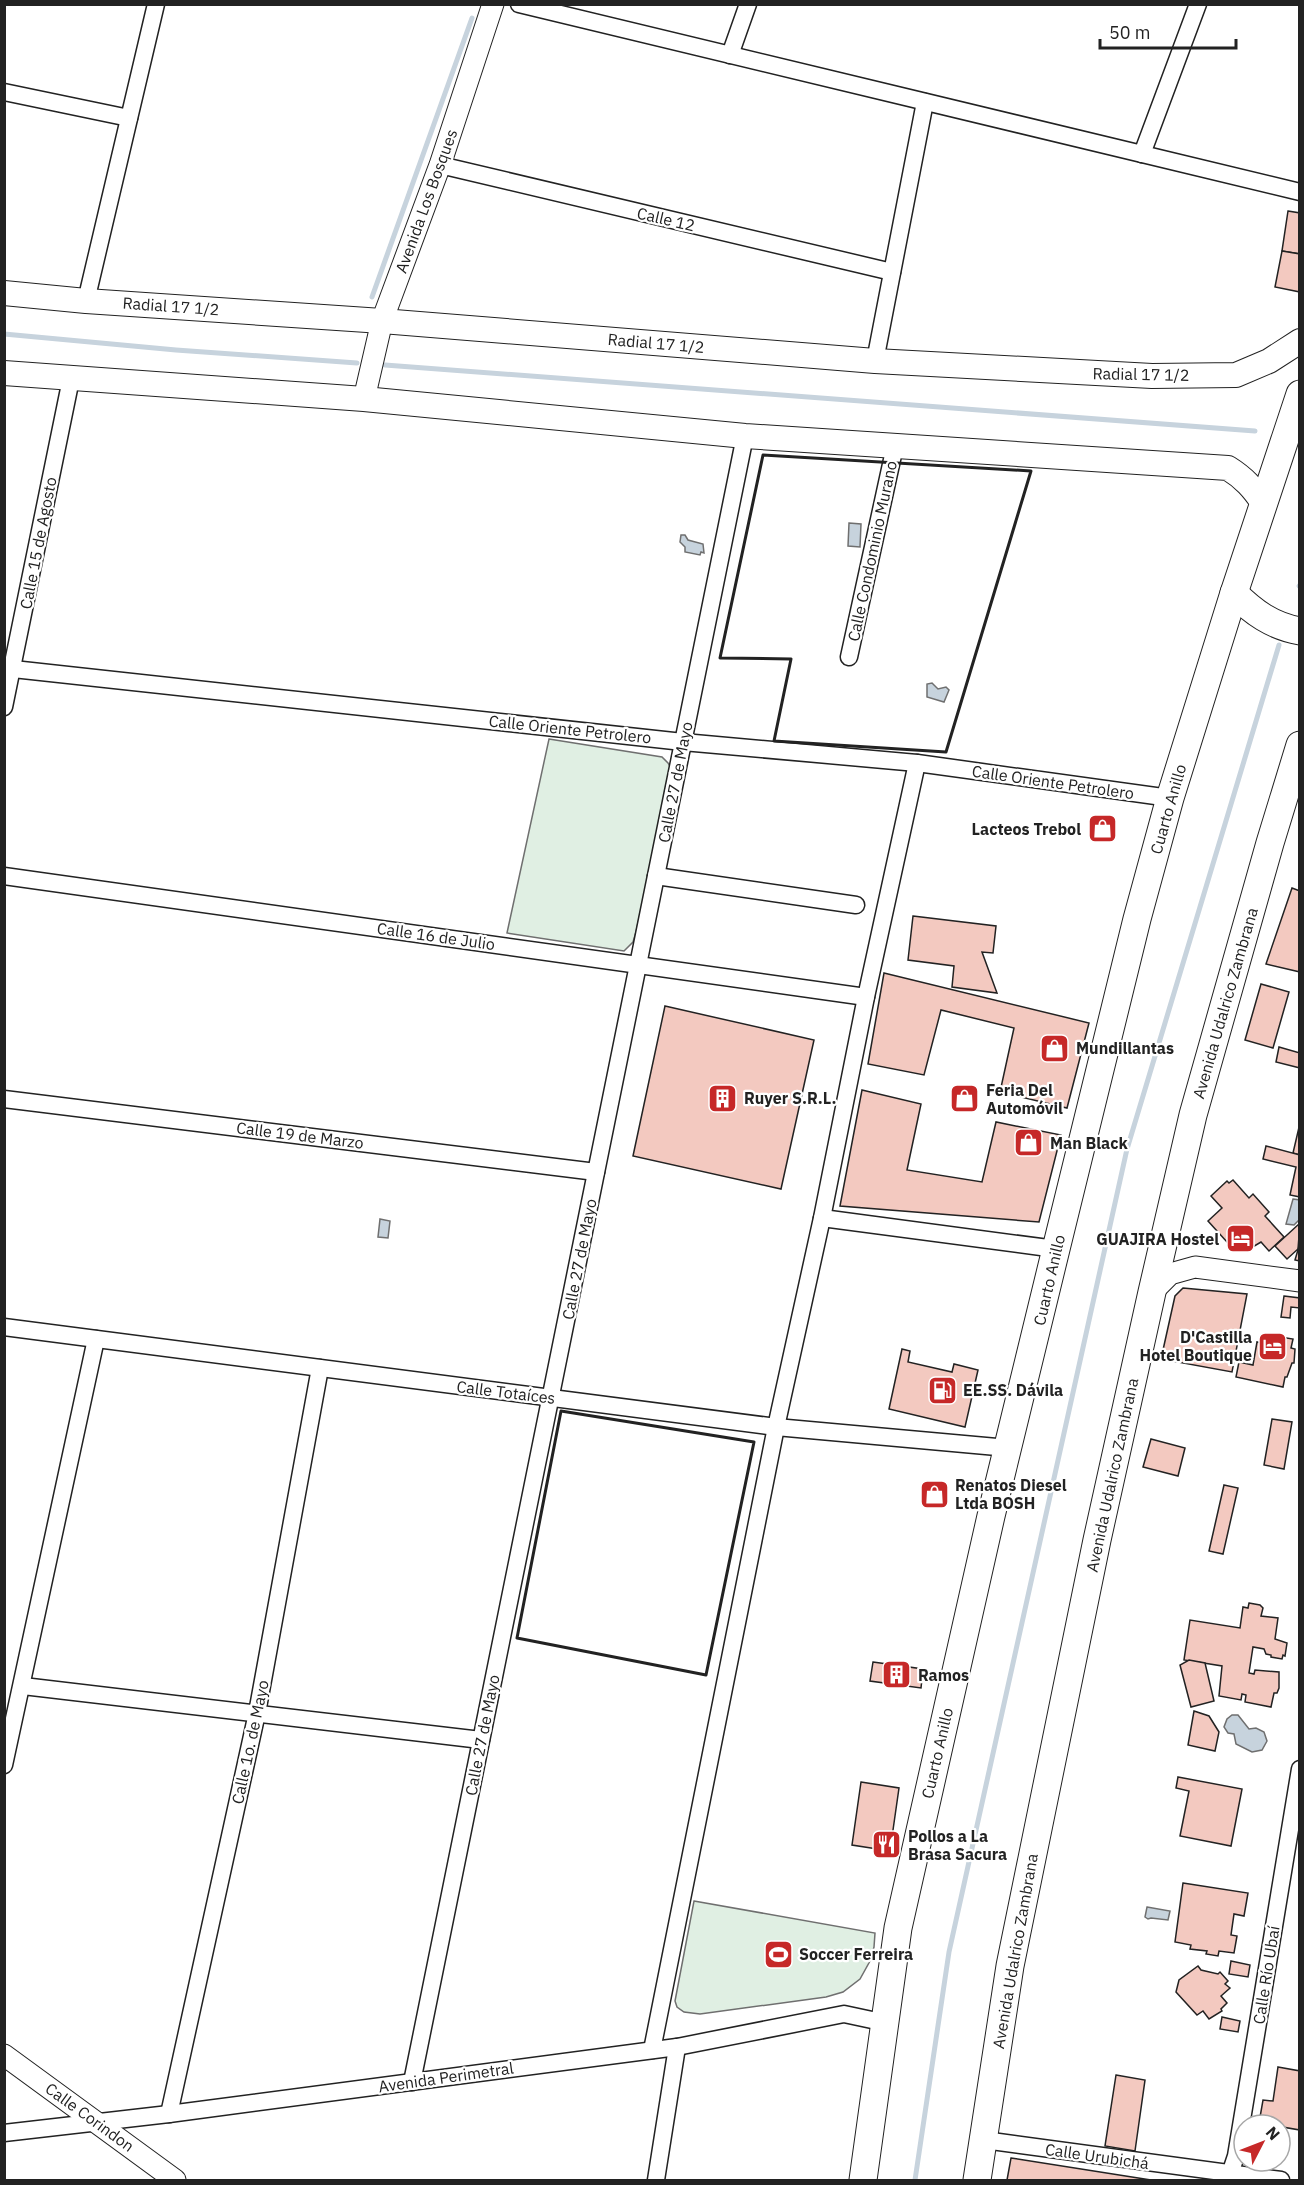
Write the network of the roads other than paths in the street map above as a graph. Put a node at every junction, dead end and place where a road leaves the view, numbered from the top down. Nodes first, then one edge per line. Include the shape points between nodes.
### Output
1 (156, 4) edge
2 (493, 4) edge
3 (519, 4) edge
4 (748, 4) edge
5 (1198, 4) edge
6 (730, 55) junction
7 (4, 92) edge
8 (925, 102) junction
9 (129, 118) junction
10 (1142, 154) junction
11 (440, 165) junction
12 (1299, 192) edge
13 (892, 272) junction
14 (4, 293) edge
15 (86, 301) junction
16 (382, 321) junction
17 (1299, 341) edge
18 (875, 361) junction
19 (4, 373) edge
20 (70, 379) junction
21 (1299, 394) edge
22 (364, 399) junction
23 (745, 436) junction
24 (895, 446) junction
25 (1263, 503) junction
26 (1234, 593) junction
27 (1299, 631) edge
28 (849, 657) dead end
29 (8, 668) edge
30 (4, 707) edge
31 (683, 742) junction
32 (1299, 745) edge
33 (917, 763) junction
34 (1170, 798) junction
35 (4, 876) edge
36 (656, 876) junction
37 (856, 905) dead end
38 (638, 964) junction
39 (866, 997) junction
40 (4, 1099) edge
41 (596, 1172) junction
42 (822, 1218) junction
43 (1164, 1237) junction
44 (1056, 1249) junction
45 (1195, 1267) junction
46 (1299, 1281) edge
47 (1152, 1292) junction
48 (4, 1327) edge
49 (96, 1339) junction
50 (320, 1368) junction
51 (551, 1397) junction
52 (776, 1427) junction
53 (1008, 1448) junction
54 (23, 1686) junction
55 (257, 1713) junction
56 (481, 1740) junction
57 (4, 1766) edge
58 (1299, 1768) edge
59 (886, 2023) junction
60 (676, 2047) junction
61 (652, 2050) junction
62 (4, 2055) edge
63 (412, 2082) junction
64 (169, 2114) junction
65 (97, 2122) junction
66 (4, 2133) edge
67 (984, 2140) junction
68 (1228, 2177) edge
69 (175, 2181) edge
70 (656, 2181) edge
71 (863, 2181) edge
72 (977, 2181) edge
73 (1281, 2181) edge

1 - 9 street
2 - 11 street, Avenida Los Bosques
3 - 6 street
4 - 6 street
5 - 10 street
6 - 8 street
7 - 9 street
8 - 10 street
8 - 13 street
9 - 15 street
10 - 12 street
11 - 13 street, Calle 12
11 - 16 street, Avenida Los Bosques
13 - 18 street
14 - 15 main road, Radial 17 1/2
15 - 16 main road, Radial 17 1/2
16 - 18 main road, Radial 17 1/2
16 - 22 street, Avenida Los Bosques
17 - 18 main road, Radial 17 1/2 via 1269,361 1236,375 1152,376
19 - 20 main road
20 - 22 main road
20 - 29 street, Calle 15 de Agosto
21 - 25 highway, Cuarto Anillo
22 - 23 main road
23 - 24 main road
23 - 31 street, Calle 27 de Mayo
24 - 25 main road via 1228,468 1242,477
24 - 28 street, Calle Condominio Murano
25 - 26 highway, Cuarto Anillo
26 - 27 highway via 1255,613
26 - 34 highway, Cuarto Anillo
29 - 30 street, Calle 15 de Agosto
29 - 31 street, Calle Oriente Petrolero
31 - 33 street, Calle Oriente Petrolero
31 - 36 street, Calle 27 de Mayo
32 - 43 highway, Avenida Udalrico Zambrana via 1194,1115
33 - 34 street, Calle Oriente Petrolero
33 - 39 street
34 - 44 highway, Cuarto Anillo
35 - 38 street, Calle 16 de Julio
36 - 37 street
36 - 38 street, Calle 27 de Mayo
38 - 39 street, Calle 16 de Julio
38 - 41 street, Calle 27 de Mayo
39 - 42 street
40 - 41 street, Calle 19 de Marzo
41 - 51 street, Calle 27 de Mayo
42 - 44 street
42 - 52 street
43 - 45 street via 1177,1255
43 - 47 highway, Avenida Udalrico Zambrana
44 - 53 highway, Cuarto Anillo
45 - 46 street
45 - 47 street via 1170,1274
47 - 67 highway, Avenida Udalrico Zambrana via 1010,1966
48 - 49 street, Calle Totaíces
49 - 50 street, Calle Totaíces
49 - 54 street
50 - 51 street, Calle Totaíces
50 - 55 street, Calle 1o. de Mayo
51 - 52 street, Calle Totaíces
51 - 56 street, Calle 27 de Mayo
52 - 53 street, Calle Totaíces
52 - 61 street
53 - 59 highway, Cuarto Anillo via 897,1928
54 - 55 street
54 - 57 street
55 - 56 street
55 - 64 street, Calle 1o. de Mayo
56 - 63 street, Calle 27 de Mayo
58 - 68 street, Calle Río Ubaí via 1236,2156
59 - 60 street, Avenida Perimetral via 844,2014
59 - 71 highway, Cuarto Anillo
60 - 61 street, Avenida Perimetral
60 - 70 street
61 - 63 street, Avenida Perimetral
62 - 65 street, Calle Corindon
63 - 64 street, Avenida Perimetral
64 - 65 street, Avenida Perimetral
65 - 66 street, Avenida Perimetral
65 - 69 street, Calle Corindon
67 - 68 street, Calle Urubichá
67 - 72 highway, Avenida Udalrico Zambrana
68 - 73 street, Calle Urubichá

